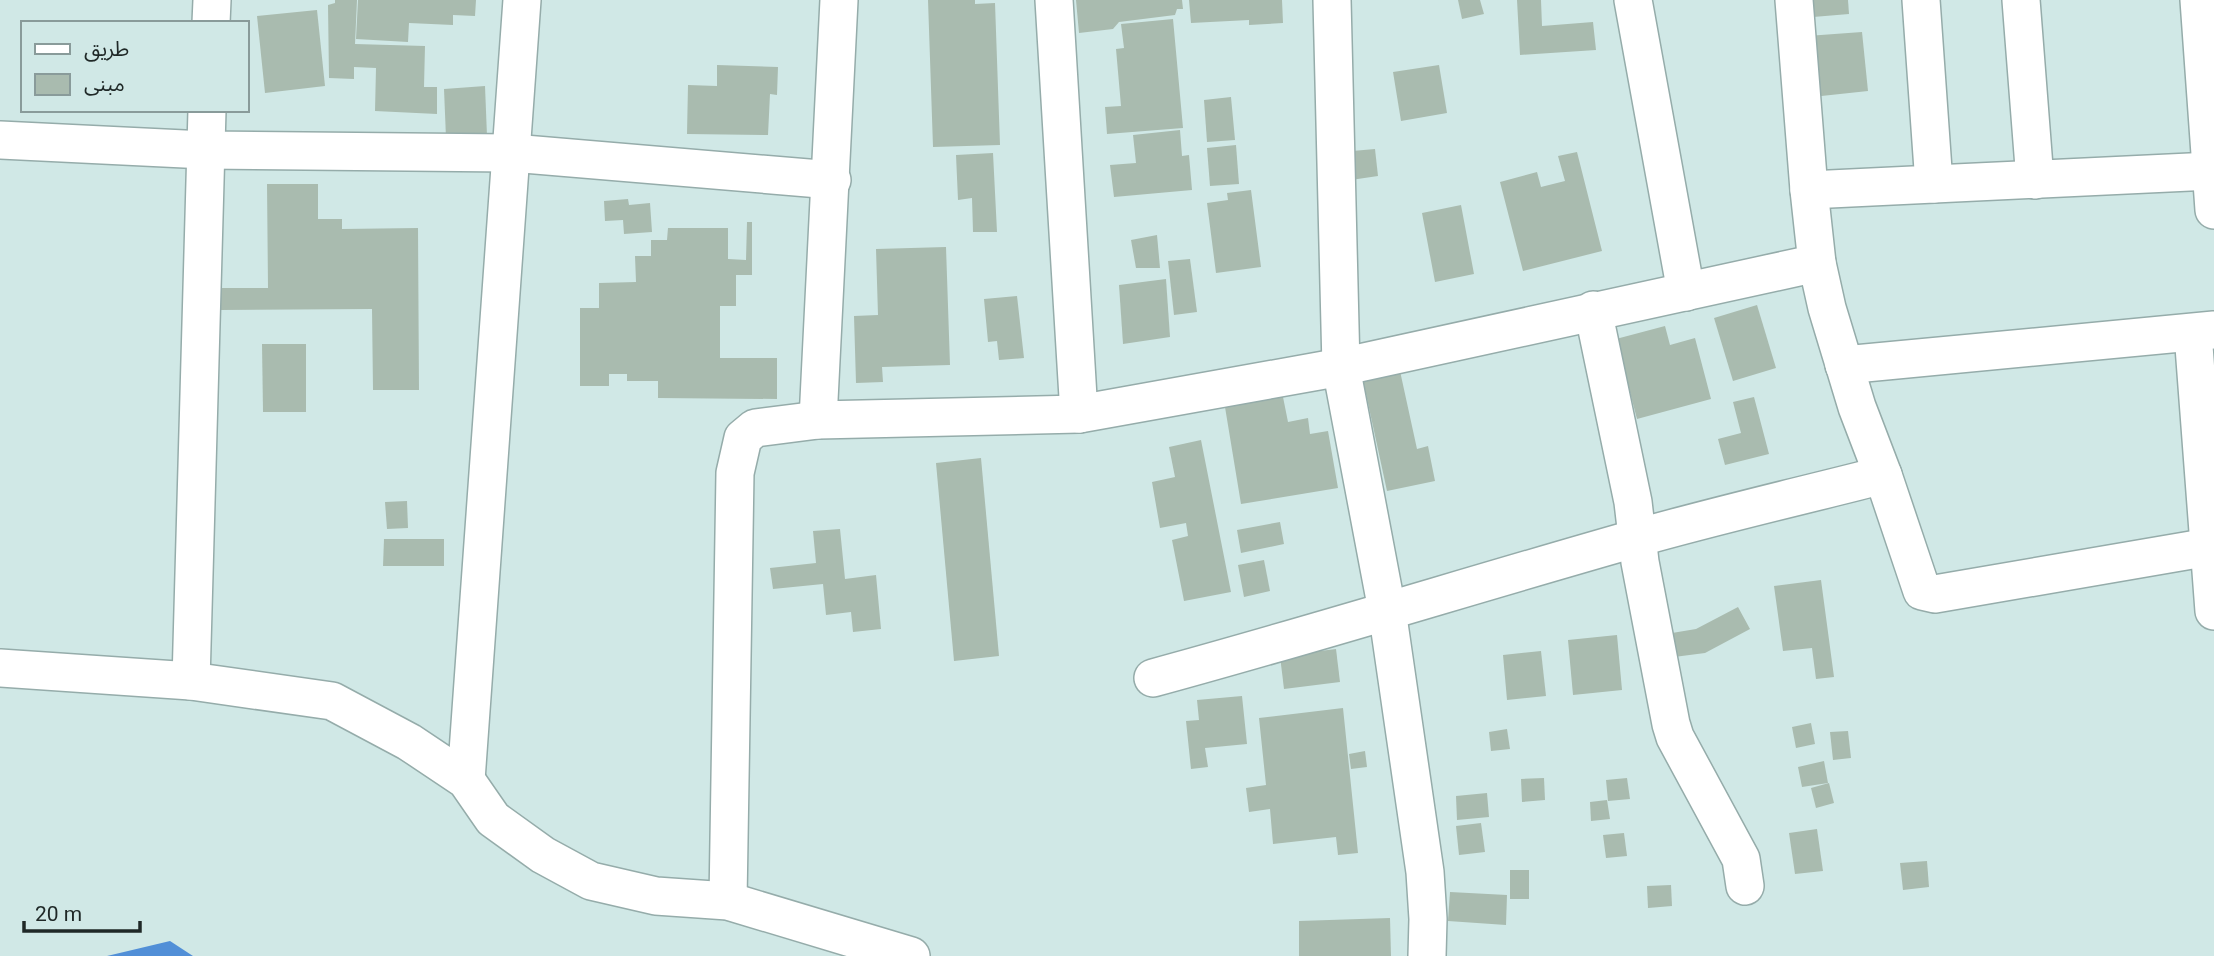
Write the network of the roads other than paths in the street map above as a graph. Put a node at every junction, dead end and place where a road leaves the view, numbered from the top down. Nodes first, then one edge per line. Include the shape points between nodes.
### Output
1 (212, 0) edge
2 (522, 0) edge
3 (839, 0) edge
4 (1054, 0) edge
5 (1332, 0) edge
6 (1633, 0) edge
7 (1794, 0) edge
8 (1920, 0) edge
9 (2021, 0) edge
10 (2199, 0) edge
11 (211, 21) edge
12 (207, 112) edge
13 (0, 141) edge
14 (205, 150) junction
15 (512, 153) junction
16 (2211, 171) junction
17 (832, 180) junction
18 (2035, 180) junction
19 (1934, 184) junction
20 (1809, 190) junction
21 (2214, 210) edge
22 (1817, 263) junction
23 (1686, 292) junction
24 (1593, 310) junction
25 (2203, 332) edge
26 (1844, 365) junction
27 (1341, 367) junction
28 (1079, 414) junction
29 (818, 420) junction
30 (1883, 475) junction
31 (1637, 538) junction
32 (2209, 547) junction
33 (1387, 610) junction
34 (2214, 611) edge
35 (0, 668) edge
36 (1153, 678) dead end
37 (191, 681) junction
38 (466, 780) junction
39 (1745, 886) dead end
40 (728, 901) junction
41 (911, 956) edge
42 (1427, 956) edge

1 - 11 street
2 - 15 street
3 - 17 street
4 - 28 street
5 - 27 street
6 - 23 street
7 - 20 street
8 - 19 street
9 - 18 street
10 - 16 street
12 - 14 street
13 - 14 street
14 - 15 street
14 - 37 street
15 - 17 street
15 - 38 street
16 - 18 street
16 - 21 street
17 - 29 street
18 - 19 street
19 - 20 street
20 - 22 street
22 - 23 street
22 - 26 street
23 - 24 street
24 - 27 street
24 - 31 street
25 - 26 street
25 - 32 street
26 - 30 street
27 - 28 street
27 - 33 street
28 - 29 street
29 - 40 street via 755,428 743,438 735,473
30 - 31 street
30 - 32 street via 1917,582 1929,594
31 - 33 street
31 - 39 street via 1671,724 1741,859
32 - 34 street
33 - 36 street
33 - 42 street via 1425,872
35 - 37 street
37 - 38 street via 332,701 409,742
38 - 40 street via 493,819 543,855 591,881 656,896
40 - 41 street

